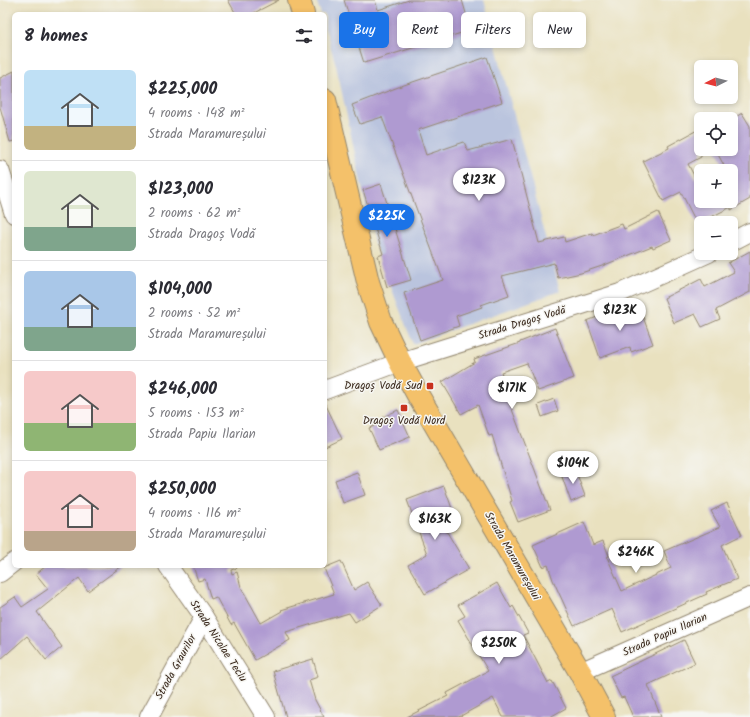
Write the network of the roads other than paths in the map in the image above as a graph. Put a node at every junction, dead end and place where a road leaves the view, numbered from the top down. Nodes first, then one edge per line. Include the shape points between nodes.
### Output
1 (299, 0) edge
2 (303, 12) edge
3 (327, 108) edge
4 (0, 170) edge
5 (12, 208) edge
6 (750, 232) edge
7 (738, 238) edge
8 (694, 260) edge
9 (400, 362) junction
10 (327, 389) edge
11 (12, 564) edge
12 (169, 568) edge
13 (0, 573) edge
14 (750, 597) edge
15 (204, 617) junction
16 (580, 672) junction
17 (149, 717) edge
18 (266, 717) edge
19 (604, 717) edge

1 - 2 main road
3 - 9 main road, Strada Maramureșului via 368,282 381,322
4 - 5 street
6 - 7 street
8 - 9 street, Strada Dragoș Vodă via 620,292
9 - 10 street, Strada Dragoș Vodă
9 - 16 main road, Strada Maramureșului
11 - 13 street
12 - 15 street, Strada Nicolae Teclu
14 - 16 street, Strada Papiu Ilarian
15 - 17 street, Strada Graurilor
15 - 18 street, Strada Nicolae Teclu
16 - 19 main road, Strada Maramureșului

